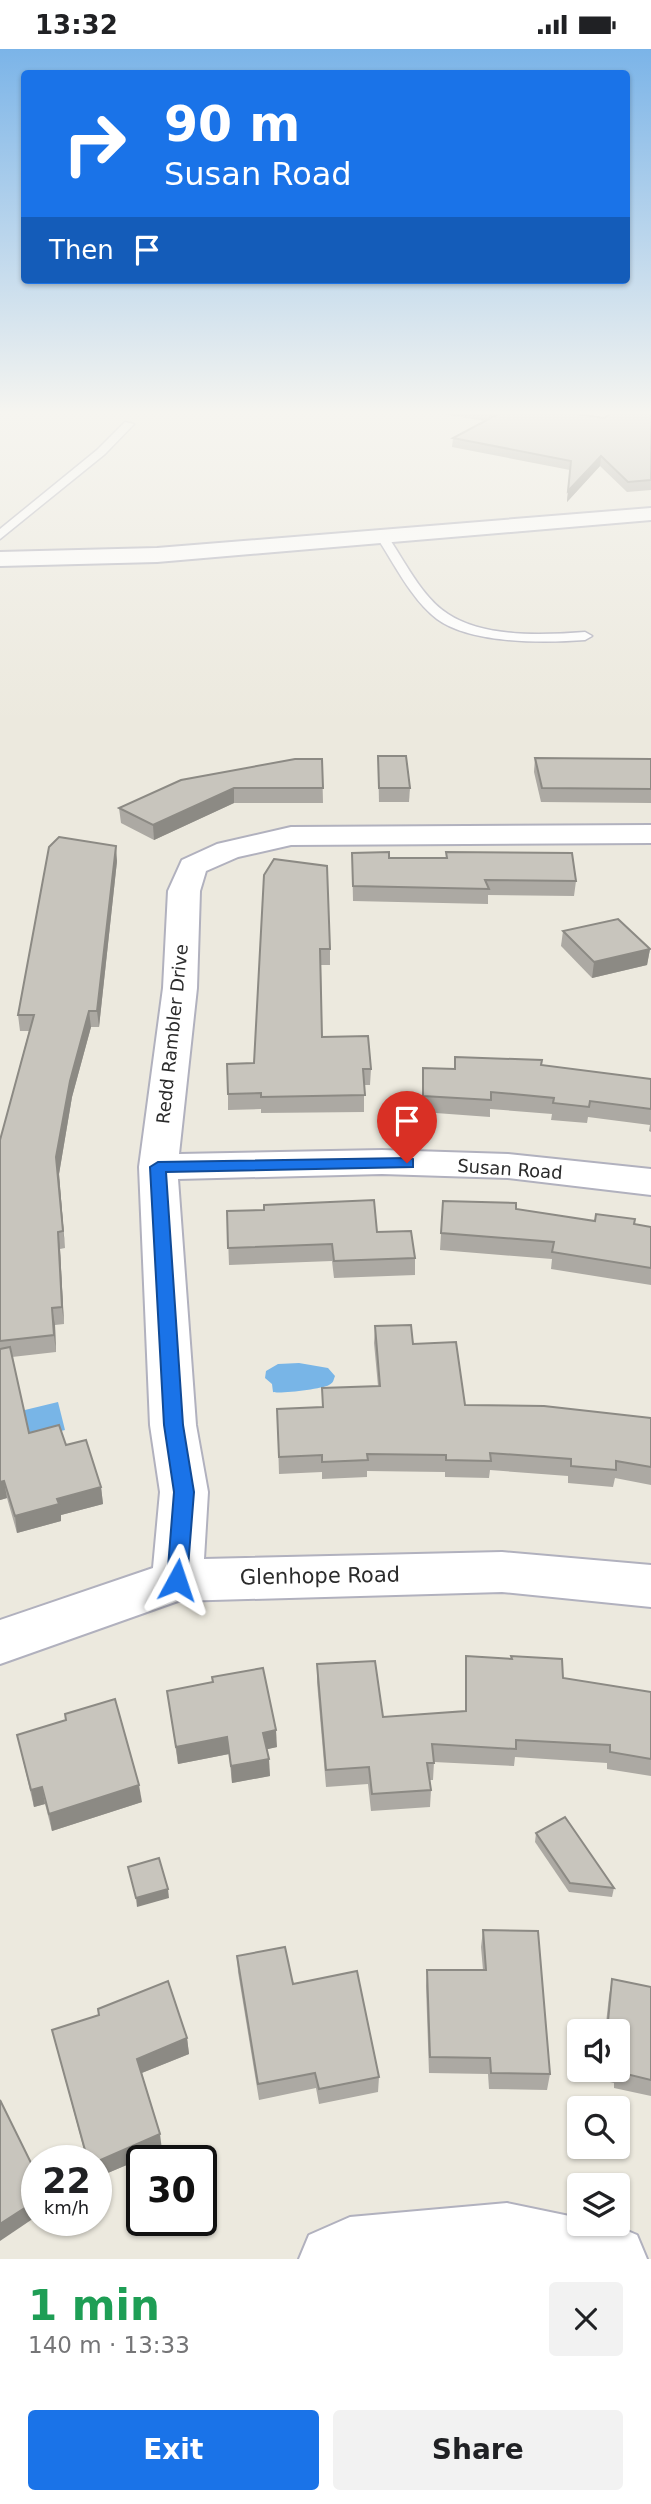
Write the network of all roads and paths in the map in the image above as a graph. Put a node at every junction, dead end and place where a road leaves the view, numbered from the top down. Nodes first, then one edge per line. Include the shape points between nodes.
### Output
1 (21, 517) edge
2 (613, 517) edge
3 (0, 535) edge
4 (382, 536) junction
5 (0, 559) edge
6 (585, 636) dead end
7 (649, 840) edge
8 (158, 1167) junction
9 (651, 1182) edge
10 (177, 1580) junction
11 (651, 1586) edge
12 (0, 1642) edge
13 (333, 2259) edge
14 (613, 2259) edge

1 - 3 lane
2 - 4 street
4 - 5 street via 157,555
4 - 6 lane via 444,618 525,637
7 - 8 street, Redd Rambler Drive via 291,836 228,850 193,866 184,891 180,988
8 - 9 street, Susan Road via 382,1162 508,1166
8 - 10 street, Redd Rambler Drive via 173,1425 184,1492
10 - 11 street, Glenhope Road via 502,1572
10 - 12 street, Glenhope Road
13 - 14 street via 350,2251 507,2237

